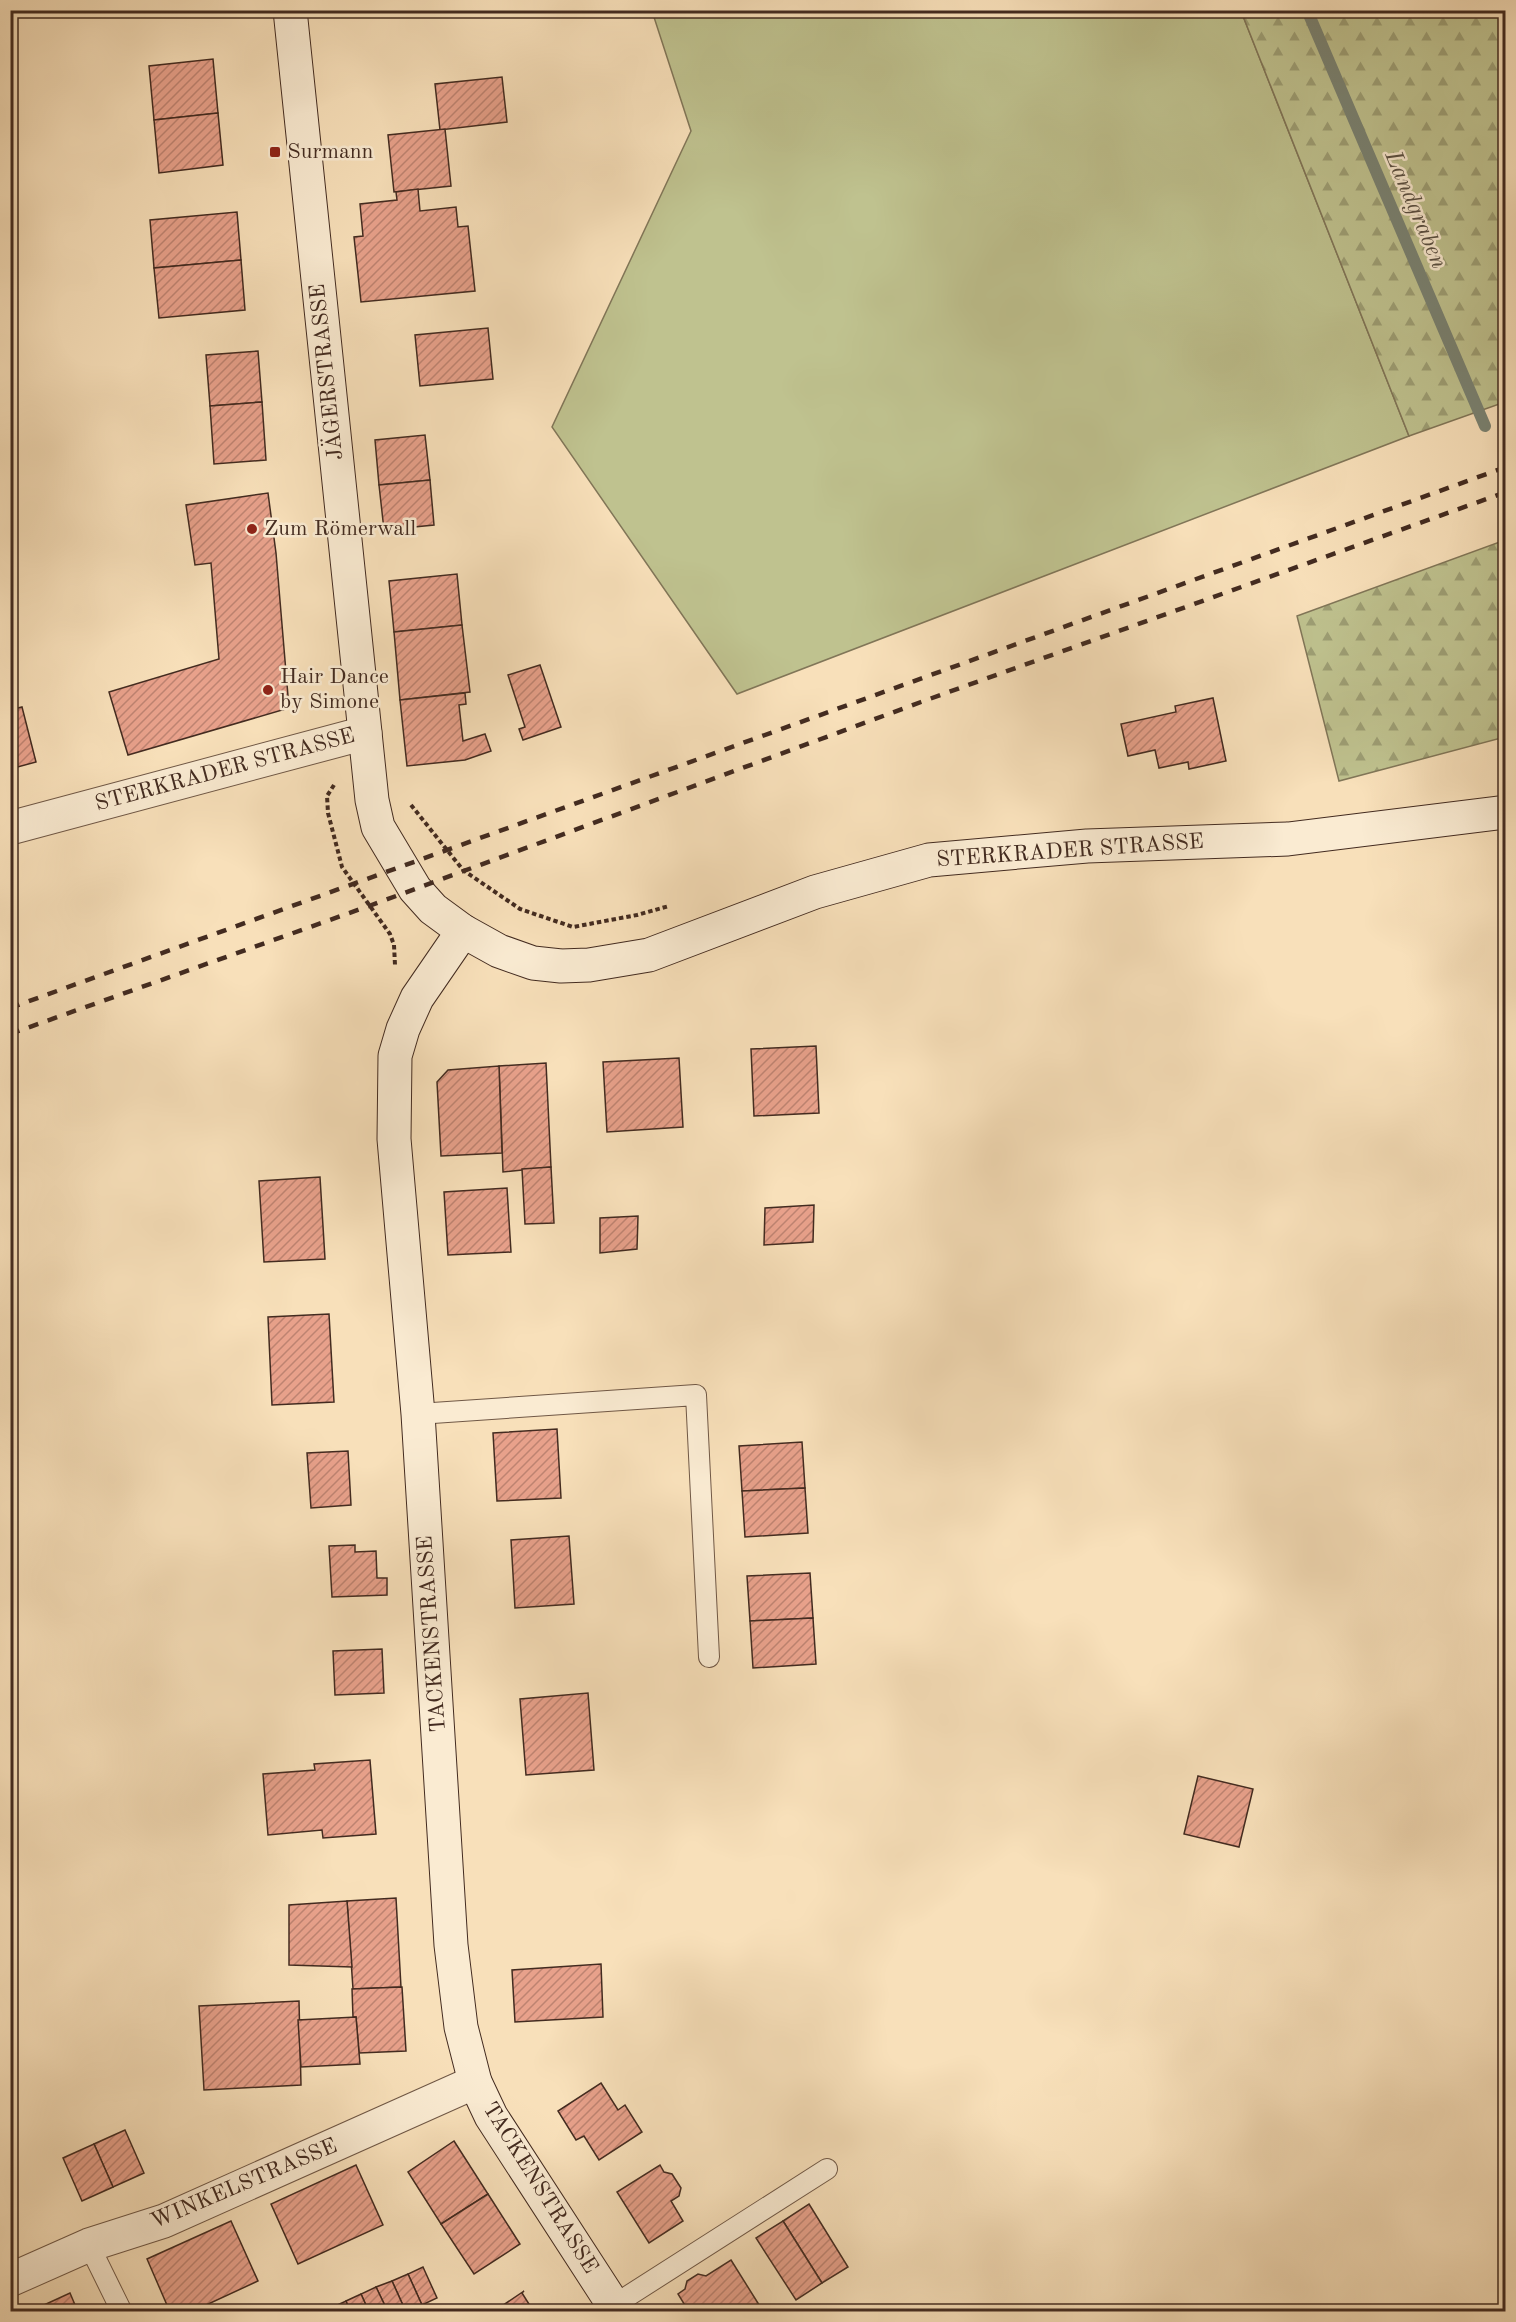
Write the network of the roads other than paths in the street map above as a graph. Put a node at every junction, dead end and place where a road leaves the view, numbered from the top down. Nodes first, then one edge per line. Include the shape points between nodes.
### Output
1 (290, 10) edge
2 (365, 733) junction
3 (1506, 812) edge
4 (10, 828) edge
5 (463, 931) junction
6 (418, 1413) junction
7 (709, 1657) dead end
8 (475, 2082) junction
9 (826, 2169) dead end
10 (88, 2245) junction
11 (10, 2280) edge
12 (616, 2308) edge
13 (122, 2312) edge

1 - 2 street, JÄGERSTRASSE
2 - 4 street, STERKRADER STRASSE
2 - 5 street, STERKRADER STRASSE via 378,827 415,889 433,909
3 - 5 street, STERKRADER STRASSE via 1288,839 1087,846 929,860 815,892 649,955 589,965 533,963 499,951
5 - 6 street, TACKENSTRASSE via 417,998 395,1056 394,1139
6 - 7 lane via 696,1395
6 - 8 street, TACKENSTRASSE via 451,1945 461,2027
8 - 10 street, WINKELSTRASSE via 164,2221
8 - 12 street, TACKENSTRASSE via 491,2116
9 - 12 lane
10 - 11 street, WINKELSTRASSE
10 - 13 lane

